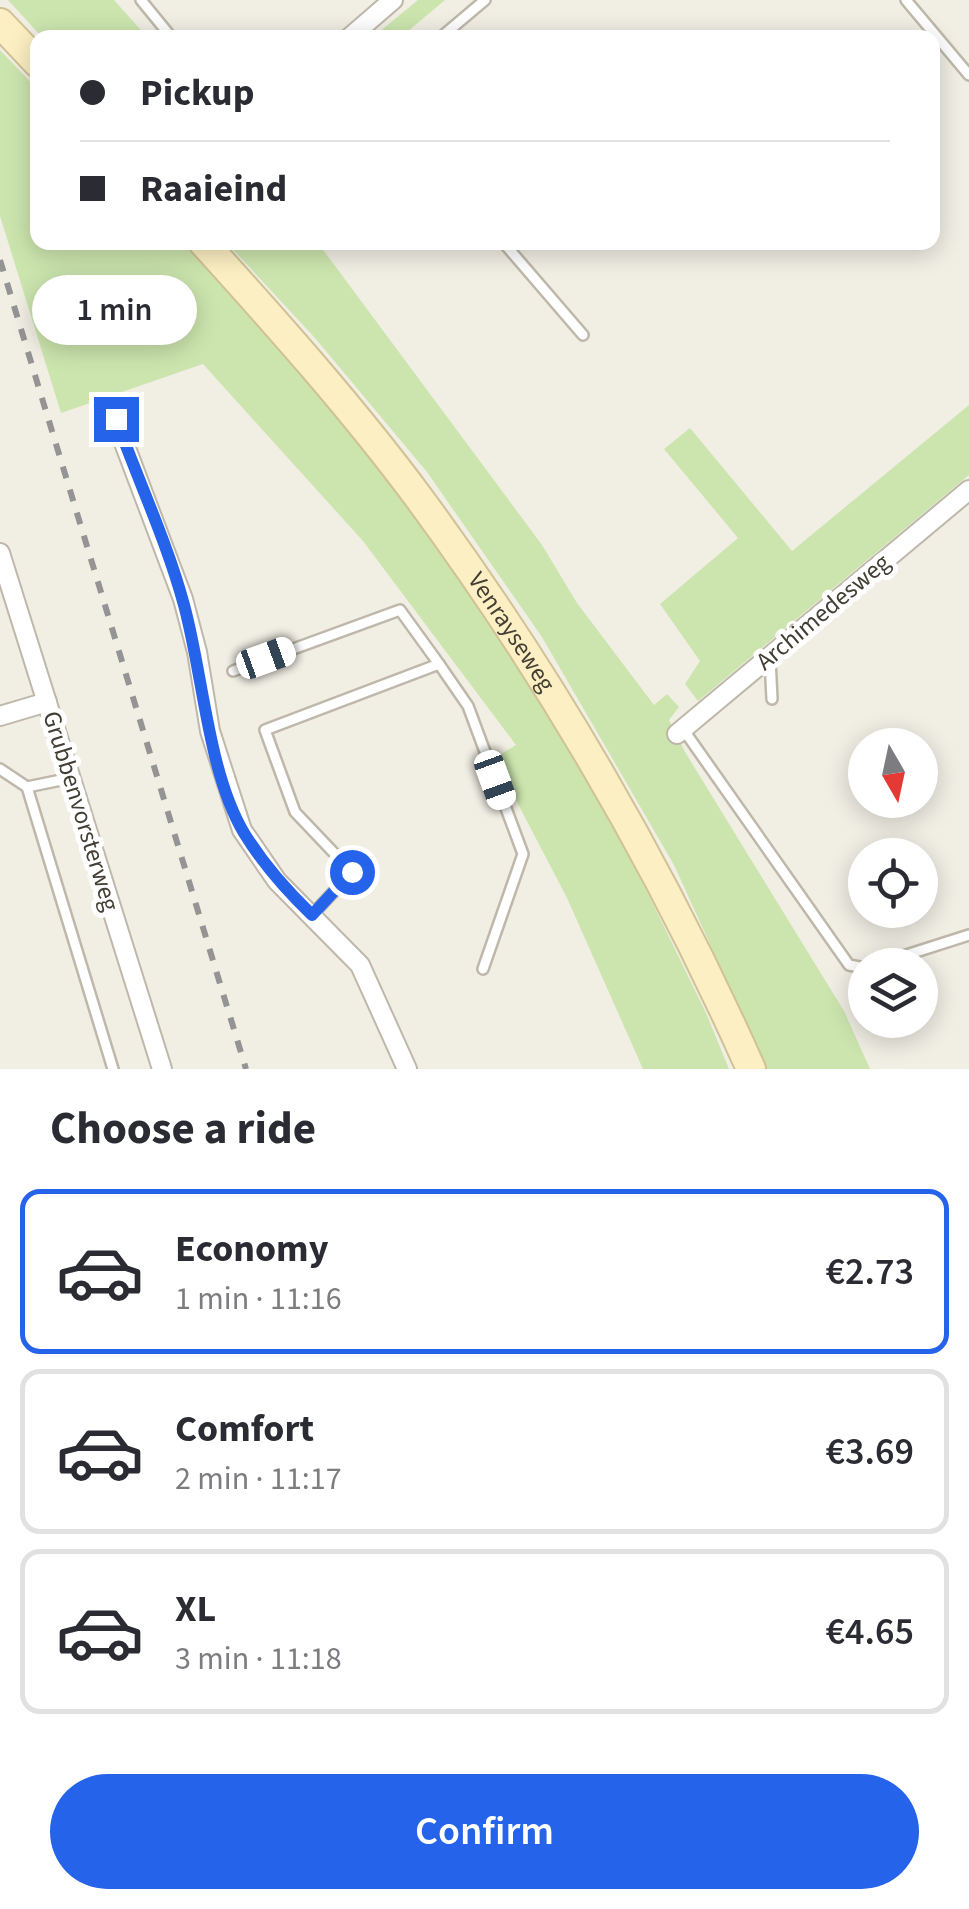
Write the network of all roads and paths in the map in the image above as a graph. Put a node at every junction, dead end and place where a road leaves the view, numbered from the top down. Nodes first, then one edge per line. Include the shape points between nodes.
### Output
1 (141, 0) edge
2 (486, 0) edge
3 (906, 0) edge
4 (386, 2) edge
5 (0, 23) edge
6 (165, 30) edge
7 (357, 30) edge
8 (450, 30) edge
9 (931, 30) edge
10 (940, 40) edge
11 (30, 55) edge
12 (969, 75) edge
13 (210, 250) edge
14 (511, 250) edge
15 (583, 335) dead end
16 (116, 419) dead end
17 (969, 490) edge
18 (0, 554) edge
19 (770, 657) junction
20 (439, 664) junction
21 (233, 671) dead end
22 (772, 699) dead end
23 (47, 702) junction
24 (0, 716) edge
25 (680, 731) joint
26 (0, 769) edge
27 (72, 778) junction
28 (27, 787) junction
29 (312, 915) junction
30 (969, 935) edge
31 (928, 948) edge
32 (848, 964) edge
33 (483, 969) dead end
34 (113, 1069) edge
35 (162, 1069) edge
36 (407, 1069) edge
37 (750, 1069) edge

1 - 6 lane
2 - 8 lane
3 - 9 lane
4 - 7 street
5 - 11 main road
10 - 12 lane
13 - 37 main road, Venrayseweg via 418,496 505,620 650,862
14 - 15 lane
16 - 29 street via 183,600 210,731 242,830 277,881
17 - 19 street, Archimedesweg
18 - 23 street, Grubbenvorsterweg
19 - 22 lane
19 - 25 street, Archimedesweg
20 - 21 lane via 400,610
20 - 29 lane via 265,730 295,812 352,872
20 - 33 lane via 468,706 522,854
23 - 24 street
23 - 27 street, Grubbenvorsterweg
25 - 32 lane
26 - 28 lane
27 - 28 lane
27 - 35 street, Grubbenvorsterweg
28 - 34 lane
29 - 36 street via 360,965
30 - 31 lane

